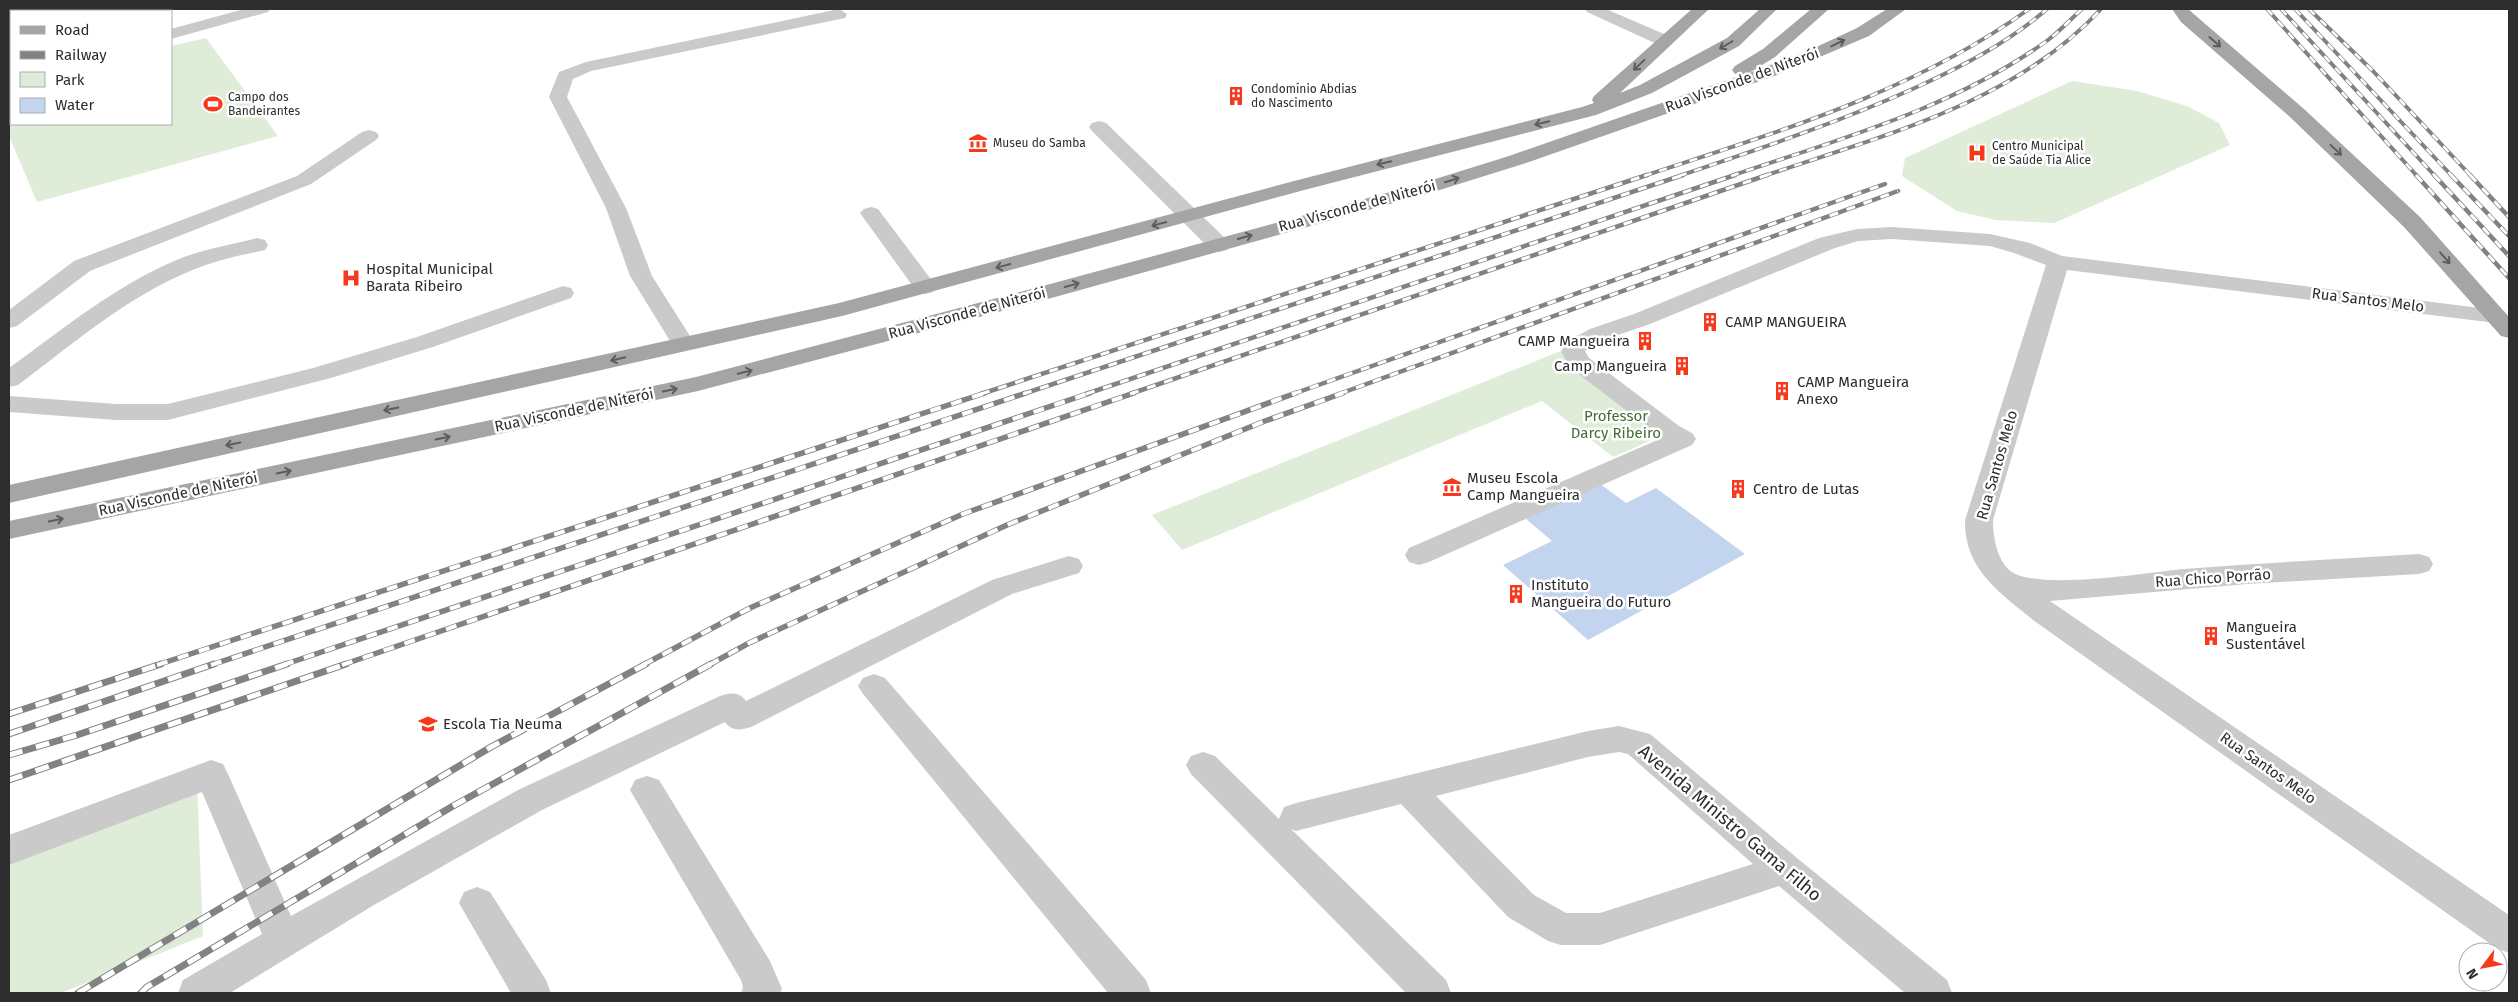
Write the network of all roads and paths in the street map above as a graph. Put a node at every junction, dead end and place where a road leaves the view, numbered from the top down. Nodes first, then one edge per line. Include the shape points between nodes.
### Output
1 (262, 9) edge
2 (1593, 9) edge
3 (1701, 9) edge
4 (1821, 9) edge
5 (1898, 9) edge
6 (2180, 9) edge
7 (1767, 12) edge
8 (840, 14) dead end
9 (172, 34) edge
10 (1666, 41) junction
11 (1695, 98) junction
12 (1589, 111) junction
13 (1099, 127) dead end
14 (369, 136) dead end
15 (871, 213) dead end
16 (1188, 216) junction
17 (257, 245) dead end
18 (1219, 245) junction
19 (2058, 262) junction
20 (925, 287) junction
21 (563, 294) dead end
22 (794, 320) junction
23 (9, 321) edge
24 (2503, 324) edge
25 (683, 344) junction
26 (801, 358) junction
27 (9, 380) edge
28 (698, 384) junction
29 (9, 404) edge
30 (9, 494) edge
31 (9, 530) edge
32 (1419, 555) dead end
33 (2419, 564) dead end
34 (1069, 566) dead end
35 (2009, 584) junction
36 (874, 686) dead end
37 (1203, 765) dead end
38 (1408, 789) junction
39 (647, 790) dead end
40 (1296, 817) dead end
41 (9, 850) edge
42 (1784, 869) junction
43 (477, 903) dead end
44 (2509, 936) edge
45 (283, 940) junction
46 (196, 993) edge
47 (532, 993) edge
48 (760, 993) edge
49 (1132, 993) edge
50 (1432, 993) edge
51 (1933, 993) edge

1 - 9 street
2 - 10 street
3 - 10 main road
4 - 11 main road via 1769,54
11 -> 5 main road, Rua Visconde de Niterói via 1818,53 1863,32
6 -> 24 main road, Rua Santos Melo via 2297,113 2412,222
7 -> 12 main road via 1732,42 1646,89
8 - 25 street via 586,67 565,76 558,97 616,208 641,276
10 -> 12 main road
18 -> 11 main road, Rua Visconde de Niterói via 1432,186
12 -> 16 main road
13 - 16 street
14 - 23 street via 304,180 82,266
15 - 20 street
16 - 18 street
16 -> 20 main road
17 - 27 street via 187,264 155,279
26 -> 18 main road, Rua Visconde de Niterói
19 - 24 street, Rua Santos Melo
19 - 32 street via 1990,240 1892,232 1857,234 1598,334 1574,347 1573,352 1580,363 1683,439
19 - 35 street, Rua Santos Melo via 1979,520 1980,544 1990,563
20 - 22 main road
21 - 29 street via 425,342 322,373 168,412 116,412
22 - 25 main road
22 - 26 main road
25 - 28 main road
25 -> 30 main road
28 -> 26 main road, Rua Visconde de Niterói
31 -> 28 main road, Rua Visconde de Niterói
33 - 35 street, Rua Chico Porrão via 2247,574 2055,591
34 - 45 street via 1002,587 740,718 731,705 601,764 529,800
35 - 44 street, Rua Santos Melo via 2044,612
36 - 49 street
37 - 50 street
38 - 40 street, Avenida Ministro Gama Filho
38 - 42 street, Avenida Ministro Gama Filho via 1588,744 1619,739 1638,742
38 - 42 street via 1522,906 1561,929 1600,929
39 - 48 street via 757,973 763,989
41 - 45 street via 211,774
42 - 51 street, Avenida Ministro Gama Filho
43 - 47 street
45 - 46 street

